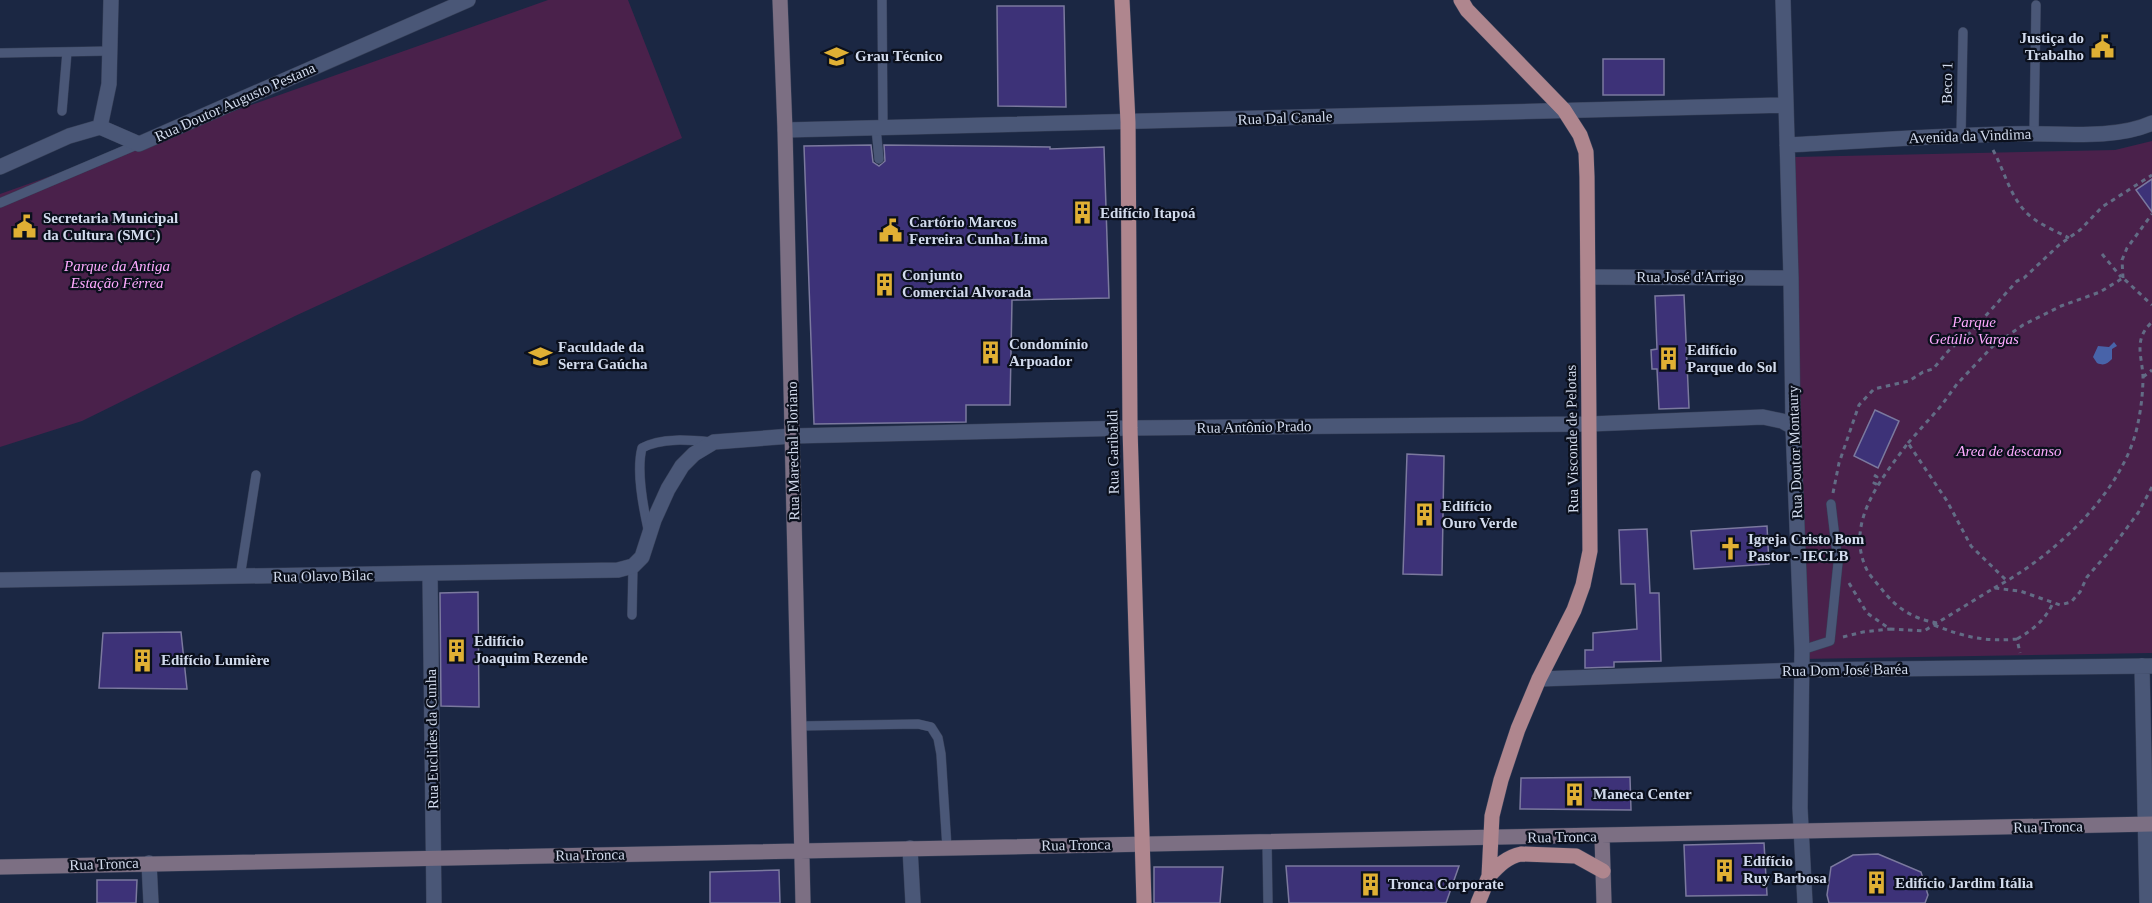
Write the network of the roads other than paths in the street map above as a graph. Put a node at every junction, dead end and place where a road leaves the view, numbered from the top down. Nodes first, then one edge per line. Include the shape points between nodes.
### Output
1 (111, 0) edge
2 (468, 0) edge
3 (780, 0) edge
4 (882, 0) edge
5 (1122, 0) edge
6 (1461, 0) edge
7 (1782, 0) edge
8 (2036, 5) dead end
9 (1963, 32) dead end
10 (110, 51) junction
11 (67, 52) junction
12 (0, 53) edge
13 (1785, 105) junction
14 (1564, 110) junction
15 (62, 111) dead end
16 (1128, 122) junction
17 (2152, 123) edge
18 (100, 127) junction
19 (880, 128) junction
20 (786, 130) junction
21 (2034, 133) junction
22 (1961, 135) junction
23 (139, 144) junction
24 (1786, 145) junction
25 (879, 159) dead end
26 (0, 167) edge
27 (0, 203) edge
28 (1588, 277) junction
29 (1791, 278) junction
30 (1590, 424) junction
31 (1793, 427) junction
32 (1130, 428) junction
33 (792, 436) junction
34 (714, 442) junction
35 (256, 475) dead end
36 (1831, 504) road end
37 (649, 534) junction
38 (638, 561) junction
39 (430, 574) junction
40 (240, 577) junction
41 (0, 580) edge
42 (632, 615) dead end
43 (1802, 650) junction
44 (2147, 666) edge
45 (1802, 670) junction
46 (1539, 679) junction
47 (799, 726) junction
48 (2149, 824) edge
49 (1801, 832) junction
50 (1602, 836) junction
51 (1490, 838) junction
52 (1267, 842) junction
53 (1143, 844) junction
54 (910, 848) junction
55 (947, 848) junction
56 (802, 851) junction
57 (433, 858) junction
58 (149, 863) junction
59 (0, 867) edge
60 (1603, 871) junction
61 (1489, 876) junction
62 (151, 903) edge
63 (434, 903) edge
64 (803, 903) edge
65 (913, 903) edge
66 (1144, 903) edge
67 (1268, 903) edge
68 (1478, 903) edge
69 (1604, 903) edge
70 (1805, 903) edge
71 (2147, 903) edge

1 - 10 street
2 - 23 street, Rua Doutor Augusto Pestana
3 - 20 street, Rua Marechal Floriano
4 - 19 lane
5 - 16 main road, Rua Garibaldi
6 - 14 main road, Rua Visconde de Pelotas
7 - 13 street, Rua Doutor Montaury
8 - 21 lane
9 - 22 lane, Beco 1
10 - 11 lane
10 - 18 street via 109,84
11 - 12 lane
11 - 15 lane
13 - 14 street, Rua Dal Canale
13 - 24 street, Rua Doutor Montaury
14 - 16 street, Rua Dal Canale
14 - 28 main road, Rua Visconde de Pelotas via 1586,152
16 - 19 street, Rua Dal Canale
16 - 32 main road, Rua Garibaldi
17 - 21 street, Avenida da Vindima via 2137,130 2107,133
18 - 23 street, Rua Doutor Augusto Pestana
18 - 26 street via 69,136
19 - 20 street, Rua Dal Canale
19 - 25 lane
20 - 33 street, Rua Marechal Floriano
21 - 22 street, Avenida da Vindima
22 - 24 street, Avenida da Vindima
23 - 27 lane
24 - 29 street, Rua Doutor Montaury
28 - 29 street, Rua José d'Arrigo
28 - 30 main road, Rua Visconde de Pelotas
29 - 31 street, Rua Doutor Montaury
30 - 31 street, Rua Antônio Prado via 1763,417
30 - 32 street, Rua Antônio Prado
30 - 46 main road, Rua Visconde de Pelotas via 1590,551 1574,610
31 - 43 street, Rua Doutor Montaury
32 - 33 street, Rua Antônio Prado
32 - 53 main road, Rua Garibaldi
33 - 34 street, Rua Antônio Prado
33 - 47 street, Rua Marechal Floriano
34 - 37 street, Rua Antônio Prado via 682,466
34 - 37 lane, Rua Antônio Prado via 651,442 642,448 643,505
35 - 40 lane
36 - 43 lane via 1838,563 1830,641
37 - 38 street, Rua Antônio Prado
38 - 39 street, Rua Olavo Bilac via 618,570
38 - 42 lane
39 - 40 street, Rua Olavo Bilac
39 - 57 street, Rua Euclides da Cunha
40 - 41 street, Rua Olavo Bilac
43 - 45 street, Rua Doutor Montaury
44 - 45 street, Rua Dom José Baréa
44 - 48 street
45 - 46 street, Rua Dom José Baréa
45 - 49 street, Rua Doutor Montaury
46 - 51 main road, Rua Visconde de Pelotas via 1501,780
47 - 55 lane via 931,727 941,754
47 - 56 street, Rua Marechal Floriano
48 - 49 street, Rua Tronca
48 - 71 street
49 - 50 street, Rua Tronca
49 - 70 street, Rua Doutor Montaury
50 - 51 street, Rua Tronca
50 - 60 street
51 - 52 street, Rua Tronca
51 - 61 main road, Rua Visconde de Pelotas
52 - 53 street, Rua Tronca
52 - 67 lane
53 - 55 street, Rua Tronca
53 - 66 main road, Rua Garibaldi
54 - 55 street, Rua Tronca
54 - 56 street, Rua Tronca
54 - 65 street
56 - 57 street, Rua Tronca
56 - 64 street, Rua Marechal Floriano
57 - 58 street, Rua Tronca
57 - 63 street, Rua Euclides da Cunha
58 - 59 street, Rua Tronca
58 - 62 street
60 - 61 main road via 1576,856 1521,854 1503,862
60 - 69 street
61 - 68 main road, Rua Visconde de Pelotas

